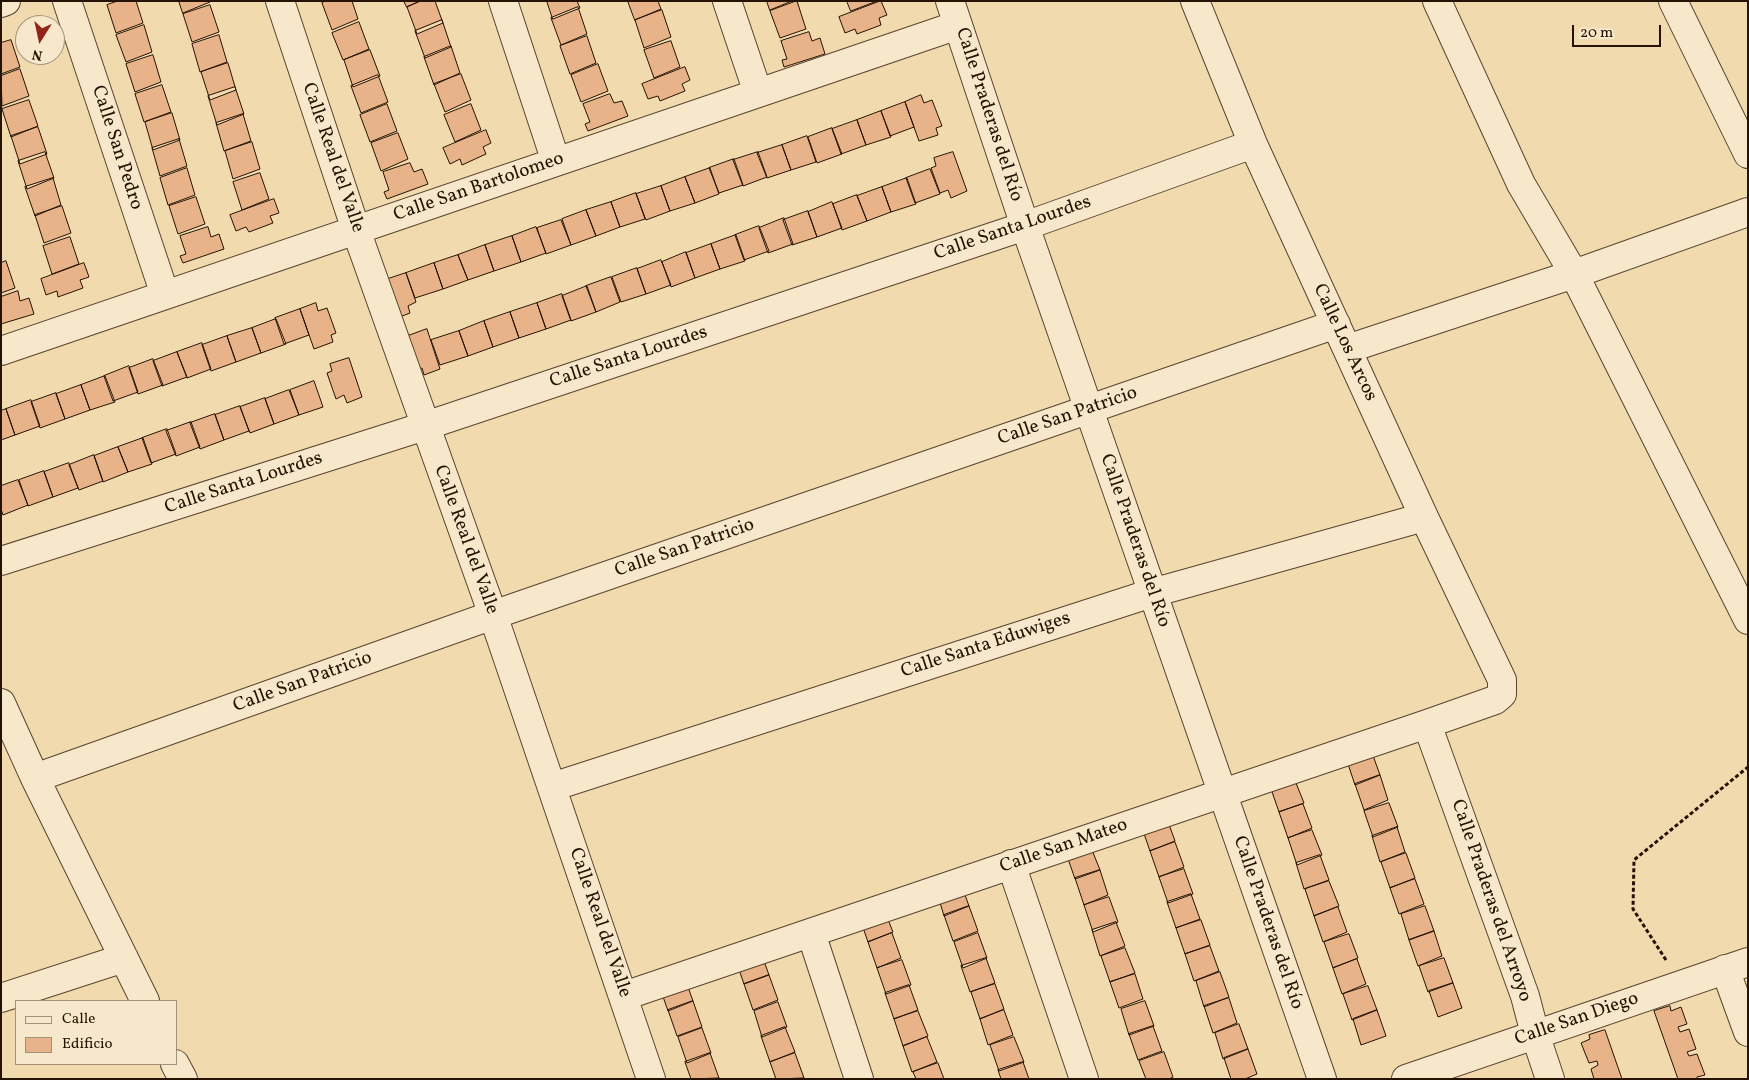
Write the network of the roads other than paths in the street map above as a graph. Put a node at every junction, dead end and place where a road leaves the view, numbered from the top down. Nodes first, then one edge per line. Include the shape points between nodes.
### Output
1 (6, 1) edge
2 (67, 1) edge
3 (280, 1) edge
4 (504, 1) edge
5 (727, 1) edge
6 (1195, 1) edge
7 (1437, 1) edge
8 (1673, 1) edge
9 (1, 3) edge
10 (954, 13) edge
11 (758, 93) junction
12 (1253, 144) junction
13 (1748, 154) edge
14 (556, 162) junction
15 (1748, 212) edge
16 (1025, 226) junction
17 (356, 230) junction
18 (1574, 274) junction
19 (165, 295) junction
20 (1336, 324) junction
21 (1347, 349) junction
22 (1, 351) edge
23 (1089, 410) junction
24 (425, 426) junction
25 (1424, 517) junction
26 (1, 562) edge
27 (1152, 592) junction
28 (493, 616) junction
29 (1748, 620) edge
30 (1502, 687) joint
31 (1, 703) edge
32 (1427, 724) junction
33 (36, 778) junction
34 (552, 787) junction
35 (1222, 793) junction
36 (1012, 864) junction
37 (811, 933) junction
38 (124, 958) junction
39 (1737, 965) edge
40 (624, 996) junction
41 (1, 998) edge
42 (145, 1000) edge
43 (1748, 1032) edge
44 (1535, 1034) junction
45 (175, 1065) edge
46 (182, 1079) edge
47 (651, 1079) edge
48 (860, 1079) edge
49 (1084, 1079) edge
50 (1322, 1079) edge
51 (1406, 1079) edge
52 (1550, 1079) edge

1 - 9 street
2 - 19 street, Calle San Pedro
3 - 17 street, Calle Real del Valle
4 - 14 street
5 - 11 street
6 - 12 street, Calle Los Arcos
7 - 18 street via 1521,184
8 - 13 street
10 - 11 street, Calle San Bartolomeo
10 - 16 street, Calle Praderas del Río
11 - 14 street, Calle San Bartolomeo
12 - 16 street, Calle Santa Lourdes
12 - 20 street, Calle Los Arcos
14 - 17 street, Calle San Bartolomeo
15 - 18 street
16 - 23 street, Calle Praderas del Río
16 - 24 street, Calle Santa Lourdes
17 - 19 street, Calle San Bartolomeo
17 - 24 street, Calle Real del Valle
18 - 21 street
18 - 29 street
19 - 22 street, Calle San Bartolomeo
20 - 21 street, Calle Los Arcos
20 - 23 street, Calle San Patricio
21 - 25 street, Calle Los Arcos
23 - 27 street, Calle Praderas del Río
23 - 28 street, Calle San Patricio
24 - 26 street, Calle Santa Lourdes
24 - 28 street, Calle Real del Valle
25 - 27 street, Calle Santa Eduwiges
25 - 30 street, Calle Los Arcos
27 - 34 street, Calle Santa Eduwiges
27 - 35 street, Calle Praderas del Río
28 - 33 street, Calle San Patricio
28 - 34 street, Calle Real del Valle
30 - 32 street, Calle San Mateo via 1495,700
31 - 33 street
32 - 35 street, Calle San Mateo
32 - 44 street, Calle Praderas del Arroyo via 1525,996
33 - 38 street
34 - 40 street, Calle Real del Valle
35 - 36 street, Calle San Mateo
35 - 50 street, Calle Praderas del Río
36 - 37 street, Calle San Mateo
36 - 49 street
37 - 40 street, Calle San Mateo
37 - 48 street
38 - 41 street
38 - 42 street
39 - 43 street
39 - 44 street, Calle San Diego
40 - 47 street, Calle Real del Valle
44 - 51 street, Calle San Diego
44 - 52 street, Calle Praderas del Arroyo
45 - 46 street

